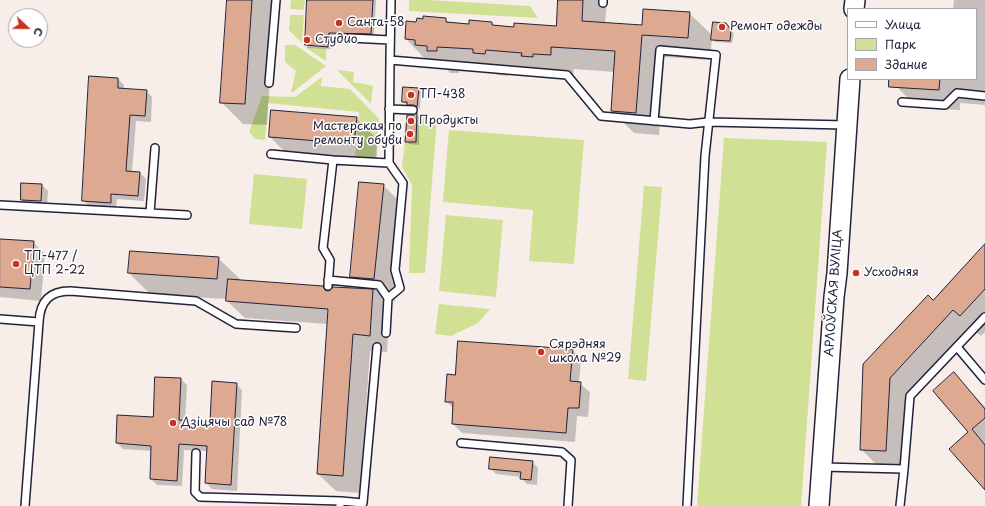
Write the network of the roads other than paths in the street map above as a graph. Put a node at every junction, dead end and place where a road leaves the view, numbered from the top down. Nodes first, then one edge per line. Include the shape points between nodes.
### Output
1 (276, 0) edge
2 (391, 0) edge
3 (350, 38) dead end
4 (390, 40) junction
5 (390, 60) junction
6 (850, 80) edge
7 (269, 83) dead end
8 (985, 96) edge
9 (902, 102) dead end
10 (389, 109) junction
11 (413, 110) dead end
12 (654, 121) junction
13 (708, 122) junction
14 (846, 125) junction
15 (155, 148) dead end
16 (271, 154) dead end
17 (333, 160) junction
18 (389, 163) junction
19 (0, 204) edge
20 (150, 213) junction
21 (187, 215) dead end
22 (388, 298) junction
23 (985, 317) edge
24 (0, 319) edge
25 (39, 322) junction
26 (296, 328) dead end
27 (386, 333) dead end
28 (957, 347) junction
29 (377, 348) dead end
30 (985, 380) edge
31 (461, 443) dead end
32 (196, 453) dead end
33 (822, 466) junction
34 (904, 468) junction
35 (340, 504) edge
36 (365, 504) edge
37 (25, 506) edge
38 (568, 506) edge
39 (686, 506) edge
40 (819, 506) edge
41 (900, 506) edge

1 - 7 lane
2 - 4 lane
3 - 4 lane
4 - 5 lane
5 - 10 lane
5 - 12 lane via 567,75 601,116
6 - 14 street, АРЛОЎСКАЯ ВУЛІЦА
8 - 9 lane via 957,93 945,104
10 - 11 lane
10 - 18 lane
12 - 13 lane via 690,124
12 - 13 lane via 660,50 716,55
13 - 14 lane
13 - 39 lane
14 - 33 street, АРЛОЎСКАЯ ВУЛІЦА
15 - 20 lane
16 - 17 lane
17 - 18 lane
17 - 22 lane via 323,248 330,260 328,283 379,285
18 - 22 lane via 403,183 395,270 400,288
19 - 20 lane
20 - 21 lane
22 - 27 lane
23 - 28 lane
24 - 25 lane
25 - 26 lane via 41,307 46,299 53,294 70,290 196,301 236,324
25 - 37 lane
28 - 30 lane
28 - 34 lane via 910,396
29 - 36 lane
31 - 38 lane via 562,452 571,460
32 - 35 lane via 195,492 200,497
33 - 34 lane
33 - 40 street, АРЛОЎСКАЯ ВУЛІЦА
34 - 41 lane
35 - 36 lane

